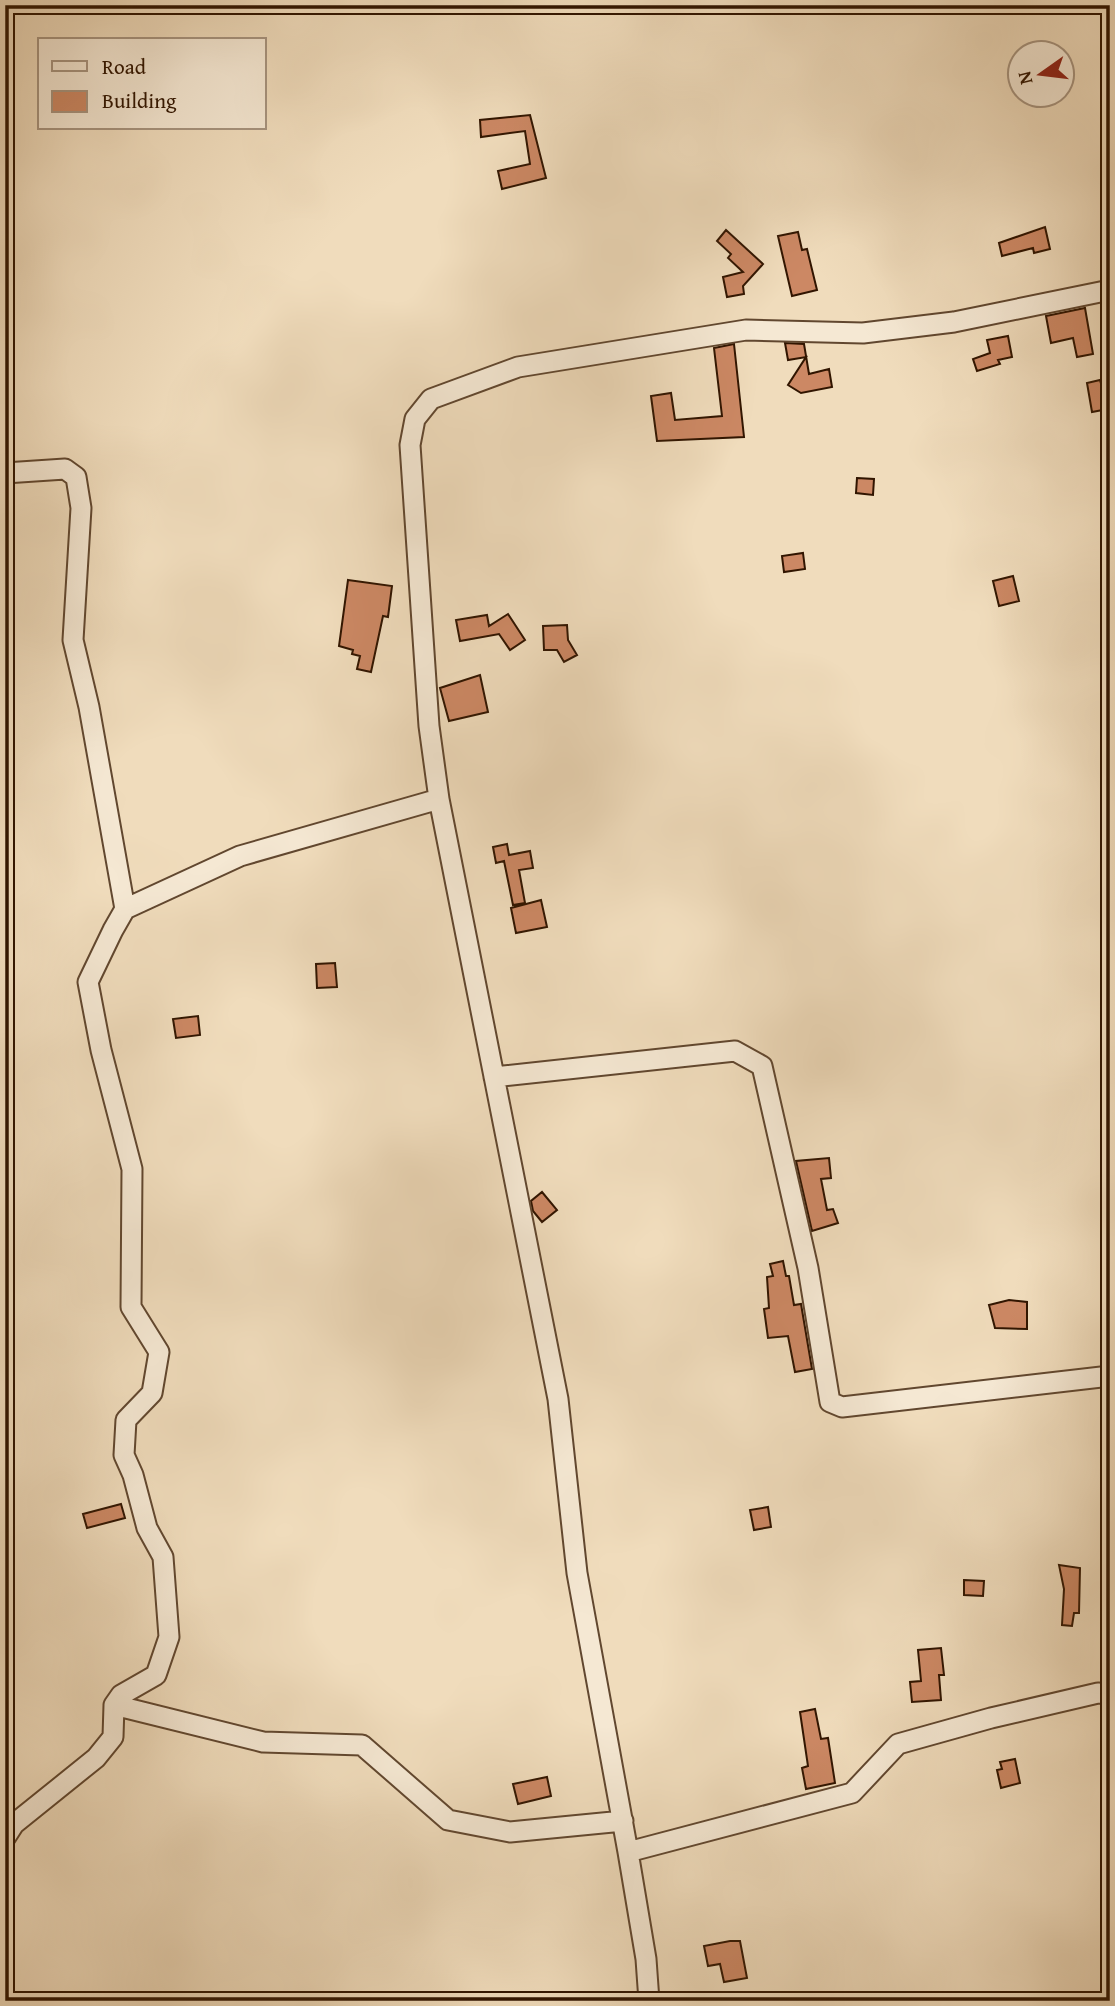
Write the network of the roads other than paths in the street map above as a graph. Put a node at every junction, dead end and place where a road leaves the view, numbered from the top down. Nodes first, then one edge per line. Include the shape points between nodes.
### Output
1 (1110, 290) edge
2 (5, 473) edge
3 (439, 799) junction
4 (125, 909) junction
5 (494, 1077) junction
6 (1110, 1376) edge
7 (1110, 1694) edge
8 (114, 1705) junction
9 (623, 1821) junction
10 (5, 1838) edge
11 (628, 1852) junction
12 (649, 2001) edge

1 - 3 street via 954,323 863,332 746,330 518,367 431,399 415,419 410,445 429,726
2 - 4 street via 65,469 76,477 81,508 73,640
3 - 4 street via 240,856
3 - 5 street
4 - 8 street via 88,982 132,1169 131,1307 159,1352 152,1393 126,1420 124,1455 147,1528 163,1557 169,1637 156,1675 121,1695
5 - 6 street via 736,1051 762,1066 808,1268 830,1402 842,1407
5 - 9 street via 558,1399 577,1573
7 - 11 street via 991,1718 898,1744 852,1794
8 - 9 street via 263,1742 362,1745 448,1820 510,1832
8 - 10 street via 113,1737 96,1758 14,1824
9 - 11 street
11 - 12 street

